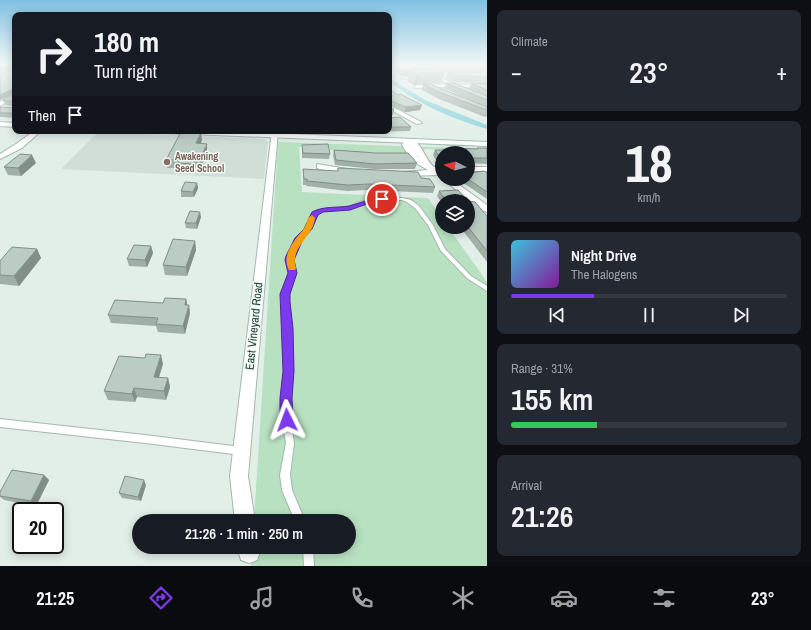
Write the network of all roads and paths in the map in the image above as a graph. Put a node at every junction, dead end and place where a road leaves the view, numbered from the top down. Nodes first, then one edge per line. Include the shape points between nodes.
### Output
1 (441, 91) edge
2 (467, 91) edge
3 (444, 93) edge
4 (12, 97) edge
5 (485, 99) edge
6 (470, 100) edge
7 (0, 104) edge
8 (0, 108) edge
9 (8, 108) edge
10 (392, 109) edge
11 (407, 117) junction
12 (395, 119) edge
13 (420, 123) dead end
14 (0, 124) edge
15 (12, 125) edge
16 (34, 134) edge
17 (275, 134) edge
18 (292, 134) edge
19 (409, 141) junction
20 (487, 144) edge
21 (0, 157) edge
22 (320, 166) dead end
23 (475, 169) edge
24 (487, 169) edge
25 (435, 170) edge
26 (364, 172) edge
27 (435, 173) edge
28 (395, 174) edge
29 (456, 186) edge
30 (487, 209) edge
31 (487, 289) edge
32 (0, 423) edge
33 (241, 451) junction
34 (244, 514) edge
35 (297, 514) edge
36 (308, 554) edge
37 (309, 566) edge

1 - 3 street
2 - 5 street
4 - 7 street
5 - 6 street
8 - 9 street
10 - 11 street
11 - 12 street
11 - 13 street
14 - 15 street
16 - 21 street
17 - 33 street, East Vineyard Road
18 - 19 street
19 - 20 street
19 - 25 street via 406,145
22 - 26 street via 332,170
23 - 24 street
27 - 28 street
29 - 30 street
31 - 35 lane via 469,277 450,258 417,207 402,198 382,199 350,208 321,210 315,213 290,256 293,273 285,298 289,371 286,412 290,443 286,475 287,490
32 - 33 lane
33 - 34 street, East Vineyard Road via 239,476
36 - 37 lane

